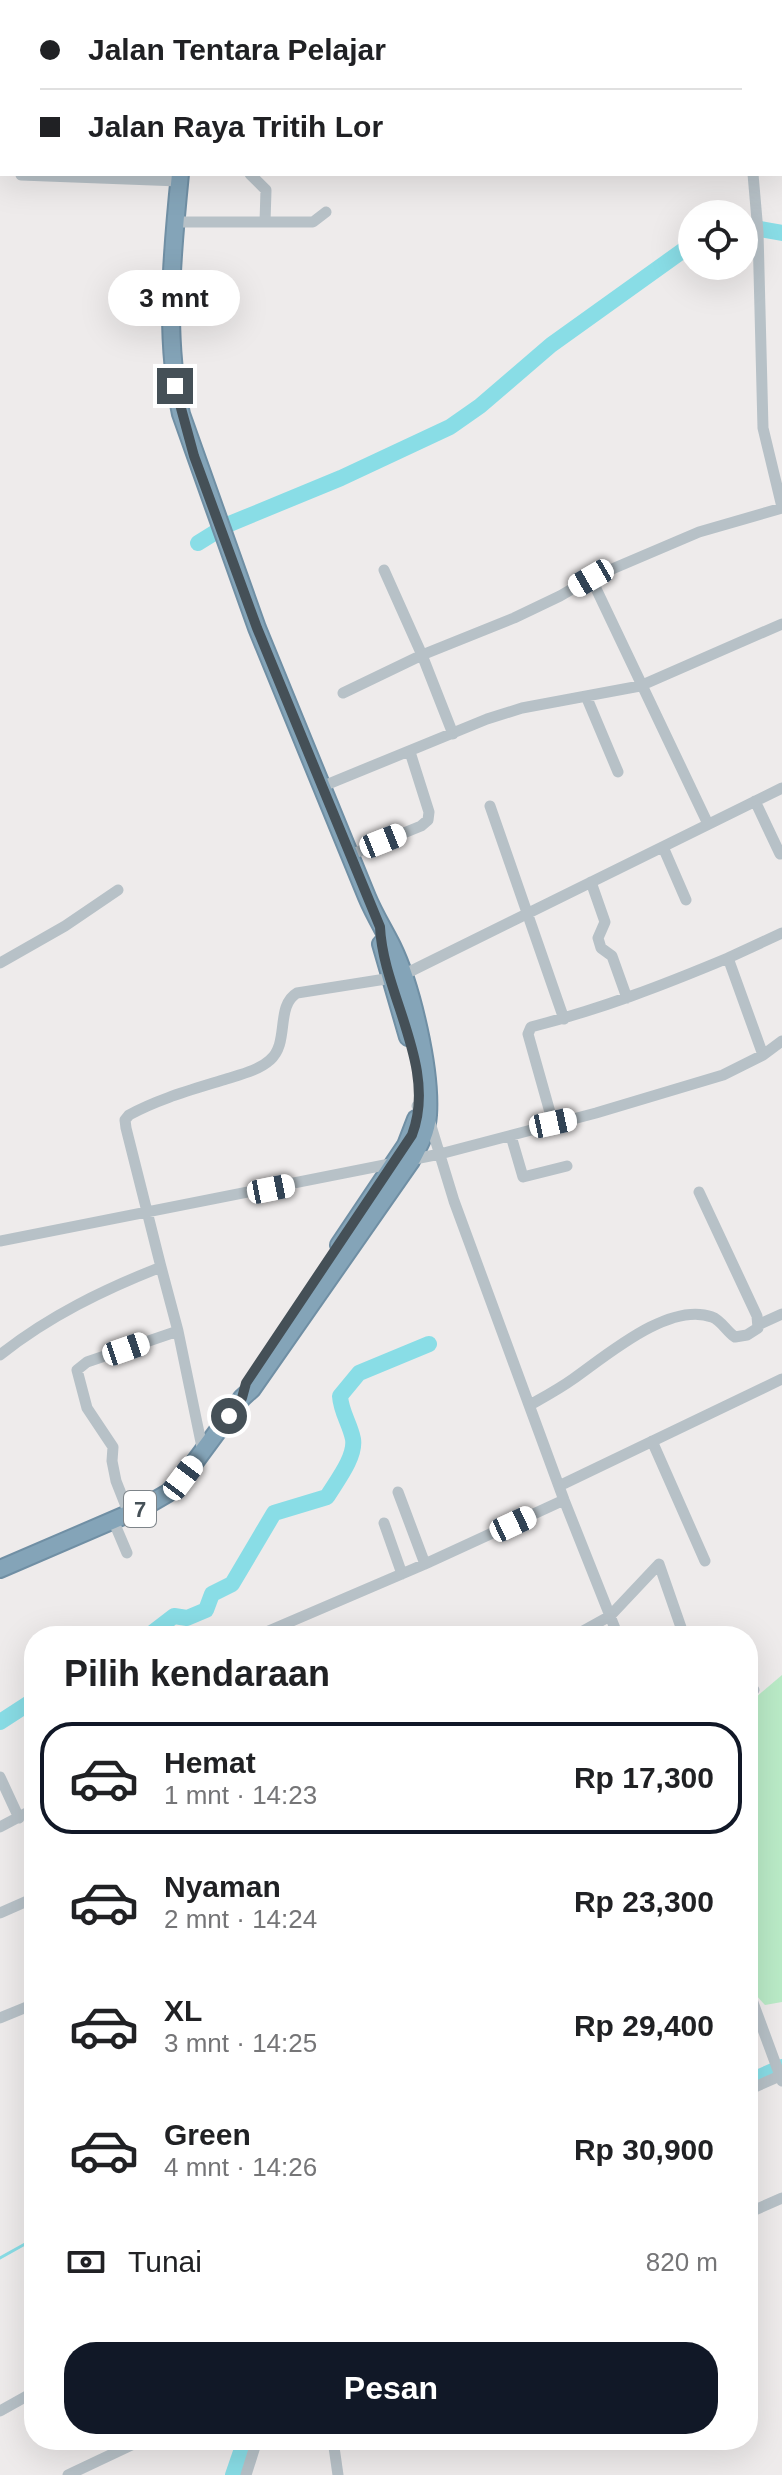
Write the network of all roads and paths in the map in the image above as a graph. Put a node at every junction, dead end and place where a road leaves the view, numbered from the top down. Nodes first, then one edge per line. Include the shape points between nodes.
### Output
1 (100, 176) edge
2 (252, 176) edge
3 (753, 176) edge
4 (180, 177) edge
5 (326, 212) dead end
6 (176, 222) junction
7 (265, 222) junction
8 (782, 508) edge
9 (384, 570) dead end
10 (591, 578) junction
11 (782, 624) edge
12 (422, 655) junction
13 (640, 686) junction
14 (343, 693) dead end
15 (586, 696) junction
16 (453, 734) junction
17 (410, 752) junction
18 (618, 772) dead end
19 (321, 787) junction
20 (781, 793) edge
21 (755, 801) junction
22 (490, 806) dead end
23 (708, 824) junction
24 (663, 847) junction
25 (780, 854) edge
26 (350, 855) junction
27 (591, 882) junction
28 (118, 890) dead end
29 (686, 900) dead end
30 (527, 914) junction
31 (782, 933) edge
32 (728, 958) junction
33 (0, 963) edge
34 (398, 977) junction
35 (627, 998) junction
36 (564, 1019) junction
37 (782, 1041) edge
38 (763, 1055) junction
39 (422, 1111) junction
40 (553, 1123) junction
41 (511, 1136) junction
42 (440, 1154) junction
43 (411, 1161) junction
44 (393, 1164) junction
45 (567, 1166) dead end
46 (699, 1192) dead end
47 (149, 1213) junction
48 (0, 1241) edge
49 (161, 1267) junction
50 (782, 1314) edge
51 (760, 1324) junction
52 (178, 1331) junction
53 (0, 1355) edge
54 (782, 1379) edge
55 (242, 1398) junction
56 (530, 1405) junction
57 (652, 1441) junction
58 (203, 1452) junction
59 (559, 1486) junction
60 (398, 1492) dead end
61 (564, 1500) junction
62 (121, 1517) junction
63 (384, 1523) dead end
64 (127, 1553) dead end
65 (705, 1561) dead end
66 (425, 1564) junction
67 (0, 1569) edge
68 (402, 1574) junction
69 (610, 1616) junction
70 (280, 1626) edge
71 (592, 1626) edge
72 (614, 1626) edge
73 (681, 1626) edge
74 (0, 1777) edge
75 (24, 1815) edge
76 (19, 1818) junction
77 (0, 1827) edge
78 (24, 1902) edge
79 (0, 1913) edge
80 (24, 2008) edge
81 (758, 2015) edge
82 (0, 2018) edge
83 (779, 2070) edge
84 (758, 2084) edge
85 (782, 2198) edge
86 (758, 2209) edge
87 (24, 2398) edge
88 (0, 2411) edge
89 (121, 2450) edge
90 (254, 2450) edge
91 (334, 2450) edge
92 (68, 2475) edge
93 (246, 2475) edge
94 (338, 2475) edge

1 - 4 street
2 - 7 street via 266,190
3 - 8 street via 763,428
4 - 6 highway, 7
5 - 7 street via 313,222
6 - 7 street
6 - 19 highway, 7 via 175,386 216,517
8 - 10 street via 699,532
9 - 12 street
10 - 12 street via 514,618
10 - 13 street
11 - 13 street
12 - 14 street
12 - 16 street
13 - 15 street
13 - 23 street
15 - 16 street via 522,708
15 - 18 street
16 - 17 street
17 - 19 street
17 - 26 street via 428,820
19 - 26 highway, 7
20 - 21 street
21 - 23 street
21 - 25 street
22 - 30 street
23 - 24 street
24 - 27 street
24 - 29 street
26 - 34 highway, 7 via 392,945
27 - 30 street
27 - 35 street via 605,922 598,936 601,948 612,956
28 - 33 street
30 - 34 street
30 - 36 street
31 - 32 street
32 - 35 street
32 - 38 street
34 - 39 highway, 7 via 426,1079
34 - 47 street via 297,993 287,1003 282,1035 268,1062 129,1115 126,1128
35 - 36 street
36 - 40 street via 528,1030
37 - 38 street
38 - 40 street via 723,1075
39 - 42 street
39 - 43 highway, 7 via 424,1134
39 - 44 highway, 7
40 - 41 street
41 - 42 street
41 - 45 street via 523,1177
42 - 43 street
42 - 56 street
43 - 44 street
43 - 55 highway, 7
44 - 47 street
44 - 55 highway, 7 via 246,1383
46 - 51 street
47 - 48 street
47 - 49 street
49 - 52 street
49 - 53 street via 69,1309
50 - 51 street
51 - 56 street via 735,1337 715,1318 671,1318 639,1333
52 - 58 street
52 - 62 street via 77,1370 87,1408 113,1447
54 - 57 street
55 - 58 highway, 7
56 - 59 street
57 - 59 street
57 - 65 street
58 - 62 highway, 7 via 176,1487
59 - 61 street
60 - 66 street
61 - 66 street
61 - 69 street
62 - 64 street
62 - 67 highway, 7
63 - 68 street
66 - 68 street
68 - 70 street
69 - 71 street
69 - 72 street
69 - 73 street via 662,1560
74 - 76 street
75 - 76 street
76 - 77 street
78 - 79 street
80 - 82 street
81 - 83 street
83 - 84 street
85 - 86 street
87 - 88 street
89 - 92 street
90 - 93 street
91 - 94 street

